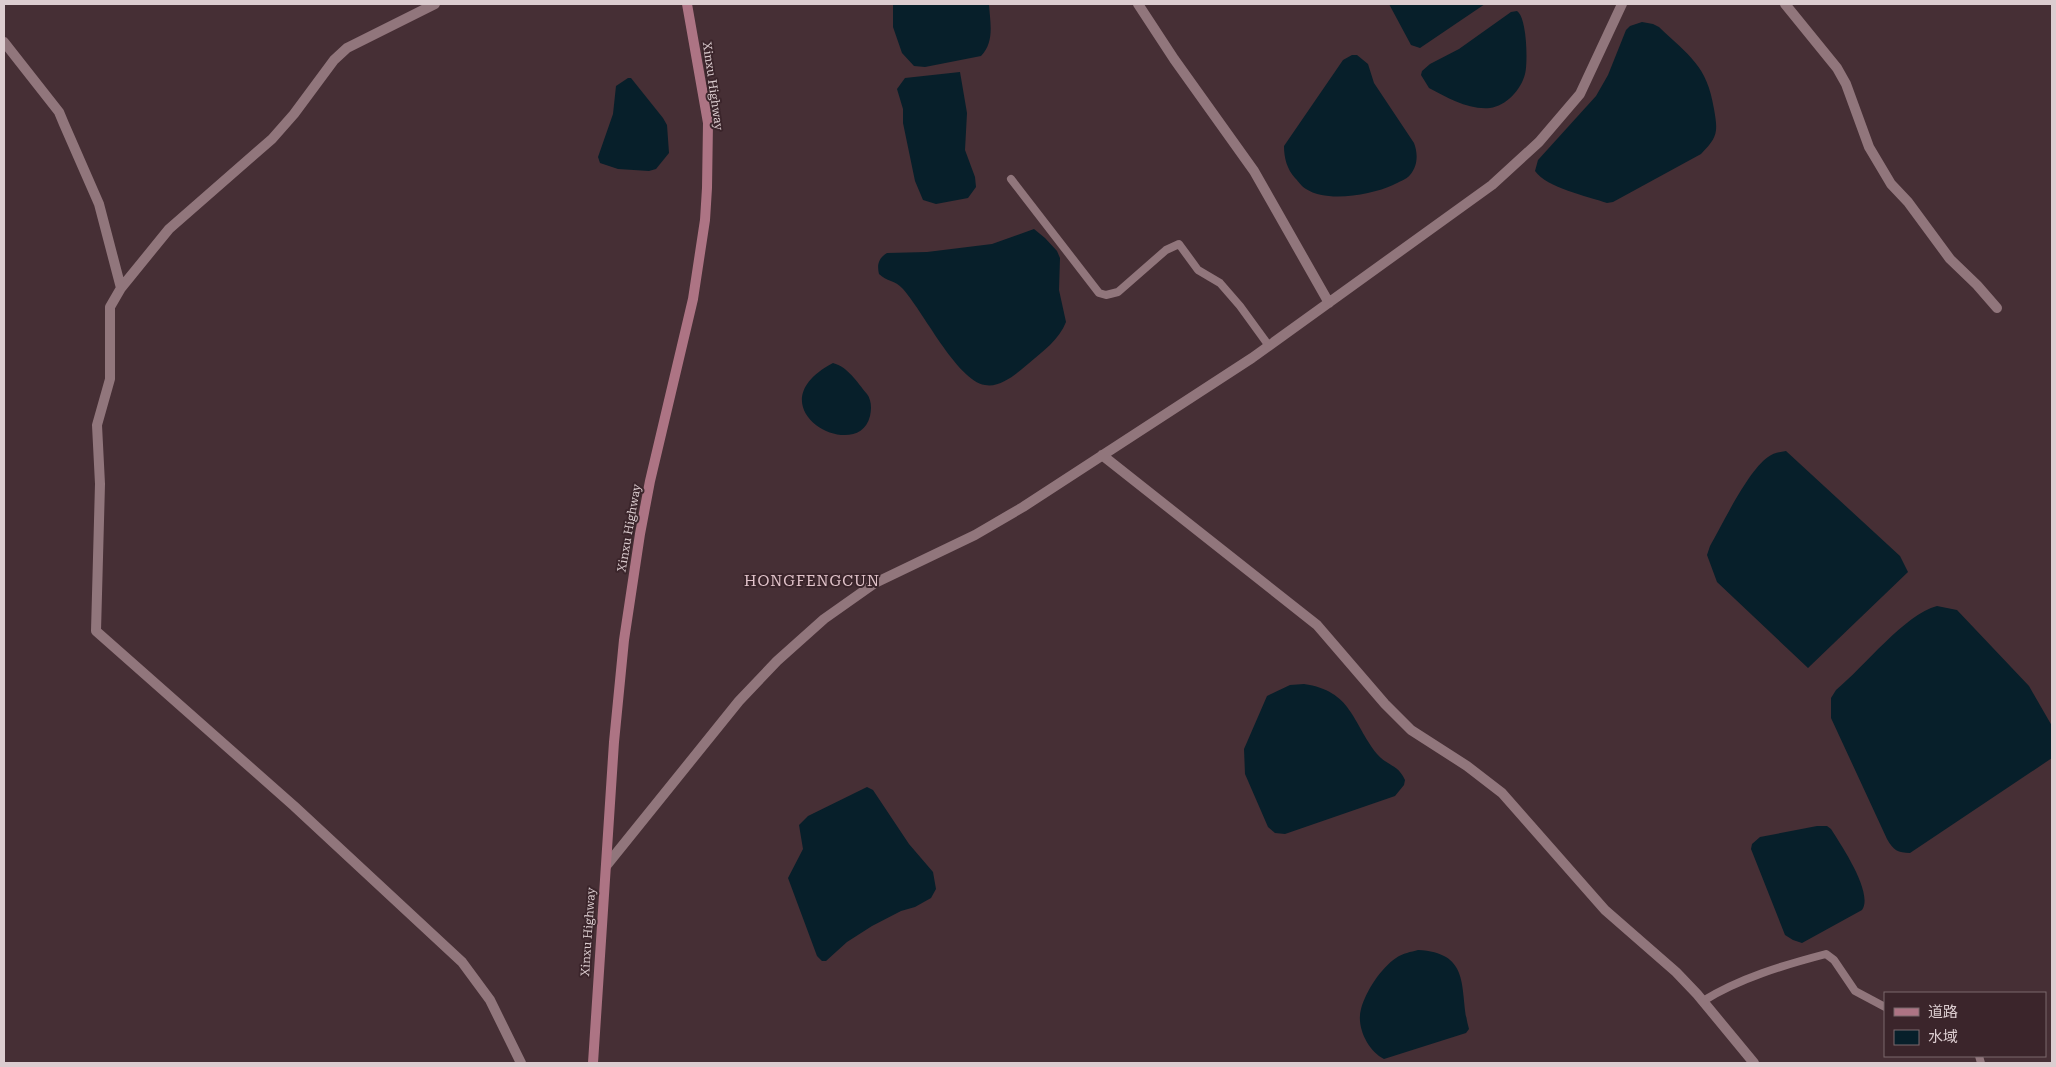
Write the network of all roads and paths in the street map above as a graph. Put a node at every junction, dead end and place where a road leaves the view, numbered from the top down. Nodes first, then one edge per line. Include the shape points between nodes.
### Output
1 (435, 4) edge
2 (687, 4) edge
3 (1138, 4) edge
4 (1622, 4) edge
5 (1784, 4) edge
6 (4, 42) edge
7 (1011, 179) dead end
8 (121, 288) junction
9 (1329, 303) junction
10 (1997, 308) dead end
11 (1269, 346) junction
12 (1102, 455) junction
13 (606, 866) junction
14 (1703, 1001) junction
15 (1884, 1006) edge
16 (521, 1063) edge
17 (593, 1063) edge
18 (1754, 1063) edge

1 - 8 street via 348,48 334,60 272,139 169,229
2 - 13 main road, Xinxu Highway via 708,123 705,220 692,298 650,481 631,587 618,691
3 - 9 street via 1254,171
4 - 9 street via 1580,94 1539,142 1492,185
5 - 10 street via 1837,68 1869,147 1891,184 1950,259
6 - 8 street via 59,112 99,204
7 - 11 lane via 1099,293 1118,292 1166,250 1179,244 1198,270 1220,283
8 - 16 street via 110,307 110,378 98,425 100,484 96,631 294,806 462,962 490,1000
9 - 11 street
11 - 12 street
12 - 13 street via 992,526 875,583 824,619 777,661 739,702
12 - 14 street via 1317,625 1411,730 1468,766 1502,793 1605,910 1676,972
13 - 17 main road, Xinxu Highway
14 - 15 lane via 1780,966 1826,954 1856,991
14 - 18 street

